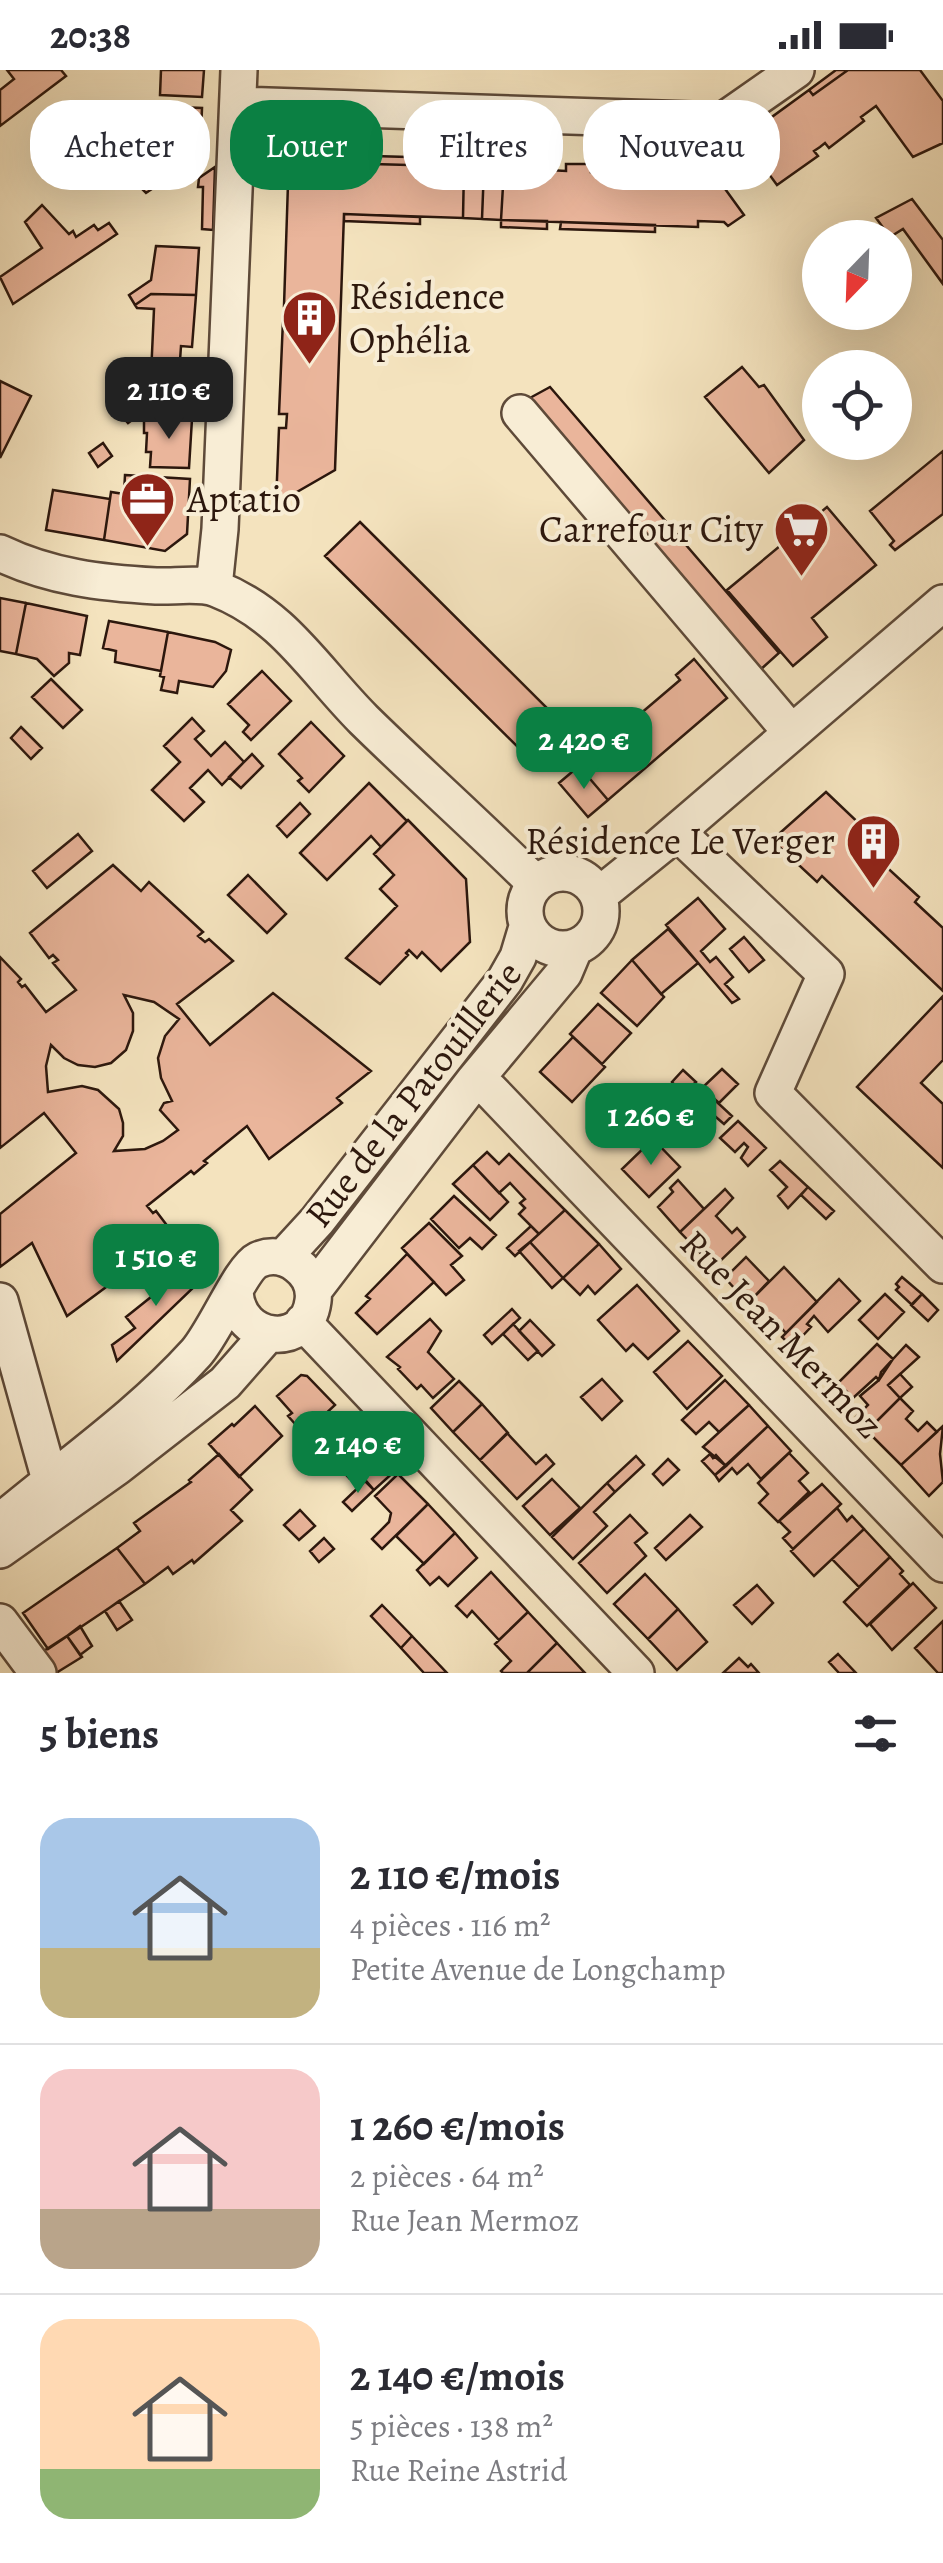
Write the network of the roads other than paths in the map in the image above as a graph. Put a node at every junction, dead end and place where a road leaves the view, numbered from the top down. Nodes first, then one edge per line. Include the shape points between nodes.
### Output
1 (796, 70) edge
2 (238, 87) edge
3 (520, 412) dead end
4 (0, 553) edge
5 (214, 587) junction
6 (943, 602) edge
7 (791, 732) junction
8 (677, 832) junction
9 (536, 884) junction
10 (598, 896) junction
11 (528, 927) junction
12 (575, 948) junction
13 (474, 1081) junction
14 (283, 1258) junction
15 (943, 1265) edge
16 (235, 1292) junction
17 (0, 1301) edge
18 (308, 1307) junction
19 (268, 1334) junction
20 (60, 1490) junction
21 (0, 1522) edge
22 (0, 1550) edge
23 (943, 1564) edge
24 (0, 1622) edge
25 (38, 1673) edge
26 (636, 1673) edge

1 - 2 street via 723,120
2 - 5 street
3 - 7 street
4 - 5 street via 55,575
5 - 9 street via 283,629 345,700
6 - 7 street
7 - 8 street
8 - 10 street
8 - 15 street via 826,974 773,1094
9 - 10 street via 570,873
9 - 11 street via 524,908
10 - 12 street via 596,931
11 - 12 street via 554,949
11 - 14 street, Rue de la Patouillerie via 518,957 487,1004
12 - 13 street, Rue de la Patouillerie via 564,973
13 - 18 street, Rue de la Patouillerie
13 - 23 street, Rue Jean Mermoz via 490,1090
14 - 16 street, Rue de la Patouillerie via 257,1260
14 - 18 street, Rue de la Patouillerie via 304,1270
16 - 19 street via 247,1324
16 - 20 street, Rue de la Patouillerie via 197,1352
17 - 20 street
18 - 19 street, Rue de la Patouillerie via 289,1332
18 - 26 street
19 - 20 street, Rue de la Patouillerie via 225,1382
20 - 21 street, Rue de la Patouillerie
20 - 22 street, Rue de la Patouillerie
24 - 25 street

